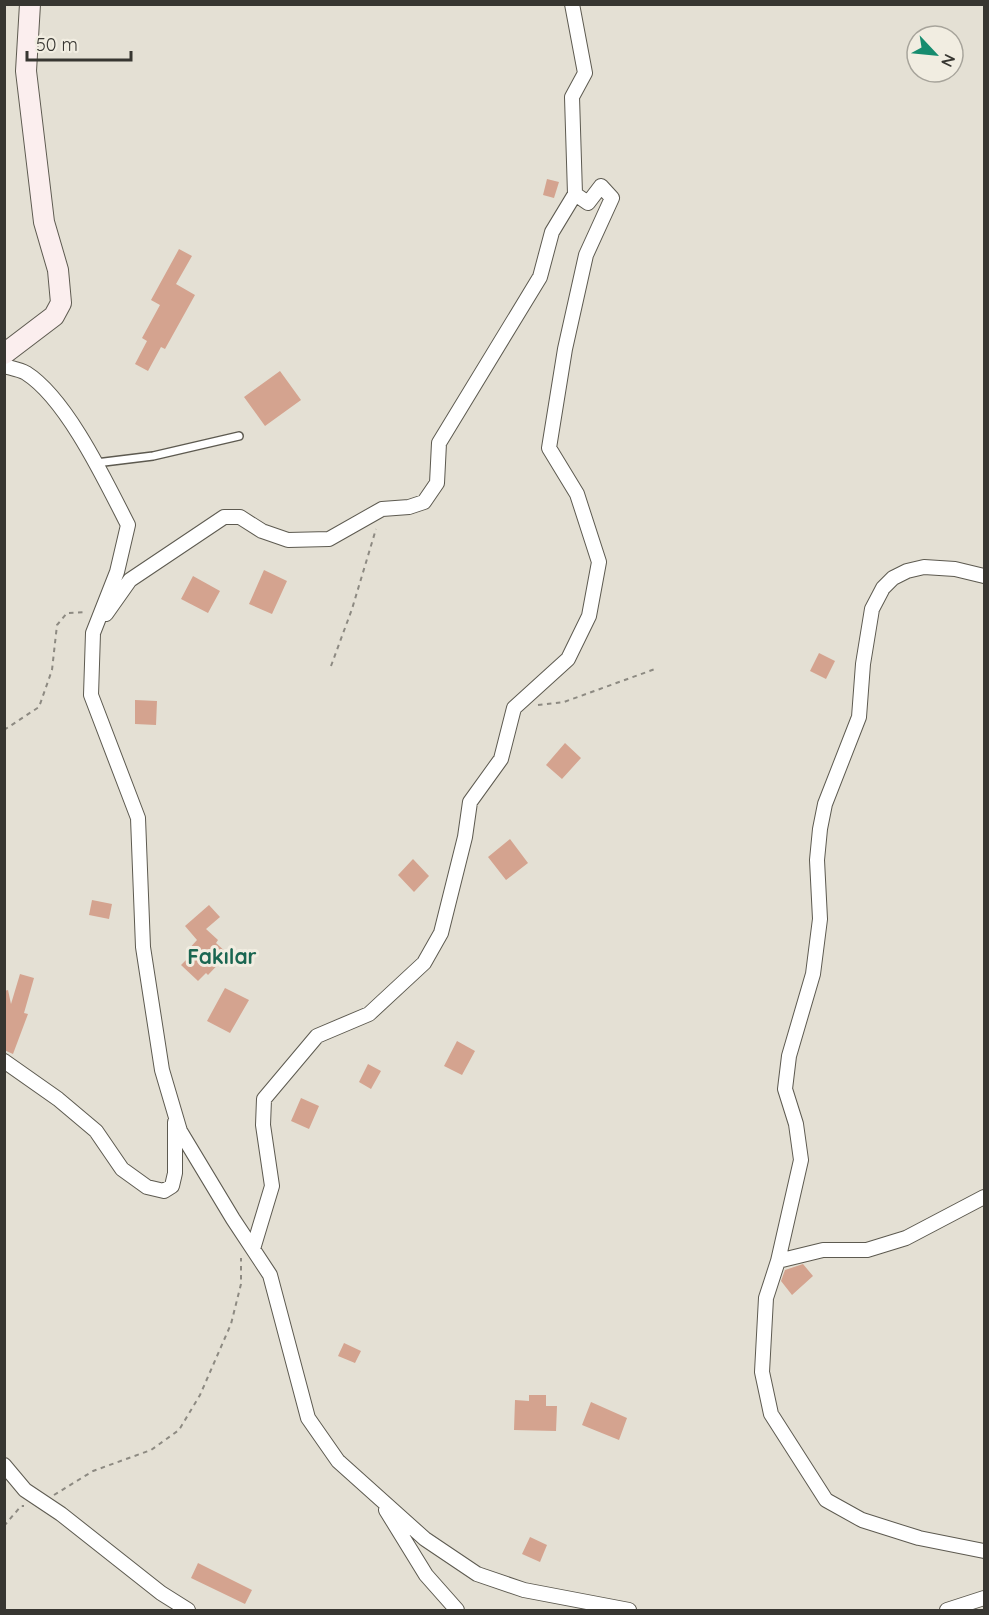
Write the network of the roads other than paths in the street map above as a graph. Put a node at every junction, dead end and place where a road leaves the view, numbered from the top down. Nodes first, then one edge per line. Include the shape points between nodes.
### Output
1 (30, 4) edge
2 (572, 4) edge
3 (575, 194) junction
4 (4, 354) edge
5 (4, 366) edge
6 (239, 436) dead end
7 (96, 463) junction
8 (984, 576) edge
9 (93, 633) junction
10 (4, 1061) edge
11 (175, 1112) junction
12 (984, 1197) edge
13 (253, 1249) junction
14 (778, 1261) junction
15 (4, 1465) edge
16 (377, 1497) junction
17 (984, 1551) edge
18 (984, 1598) edge
19 (612, 1609) edge
20 (188, 1611) edge
21 (457, 1611) edge
22 (630, 1611) edge
23 (947, 1611) edge

1 - 4 street via 26,71 44,222 58,270 61,303 54,316
2 - 3 street via 585,73 572,98
3 - 9 street via 552,232 540,277 440,443 437,483 424,502 382,509 329,539 288,540 262,531 240,517 224,517 130,580
3 - 13 street via 588,203 601,186 612,198 586,255 549,448 577,494 599,562 589,616 568,659 514,708 501,759 470,802 441,933 424,963 369,1014 316,1036 264,1099 263,1125 272,1185
5 - 7 street via 26,373 54,398
6 - 7 lane via 153,456
7 - 9 street via 128,525 117,572
8 - 14 street via 955,569 924,567 907,571 882,588 872,609 859,717 825,804 820,829 816,952 789,1056 785,1089 796,1124 801,1160
9 - 11 street via 91,695 138,818 143,947 162,1070
10 - 11 street via 96,1131 122,1169 147,1187 164,1191 172,1185 176,1173
11 - 13 street via 180,1131
12 - 14 street via 906,1238 867,1250 823,1250
13 - 16 street via 270,1275 308,1418 338,1461
14 - 17 street via 766,1298 762,1372 771,1414 826,1500 862,1520 919,1538
15 - 20 street via 25,1490
16 - 19 street via 425,1539 477,1574 524,1590
16 - 21 street via 426,1575
18 - 23 street
19 - 22 street

